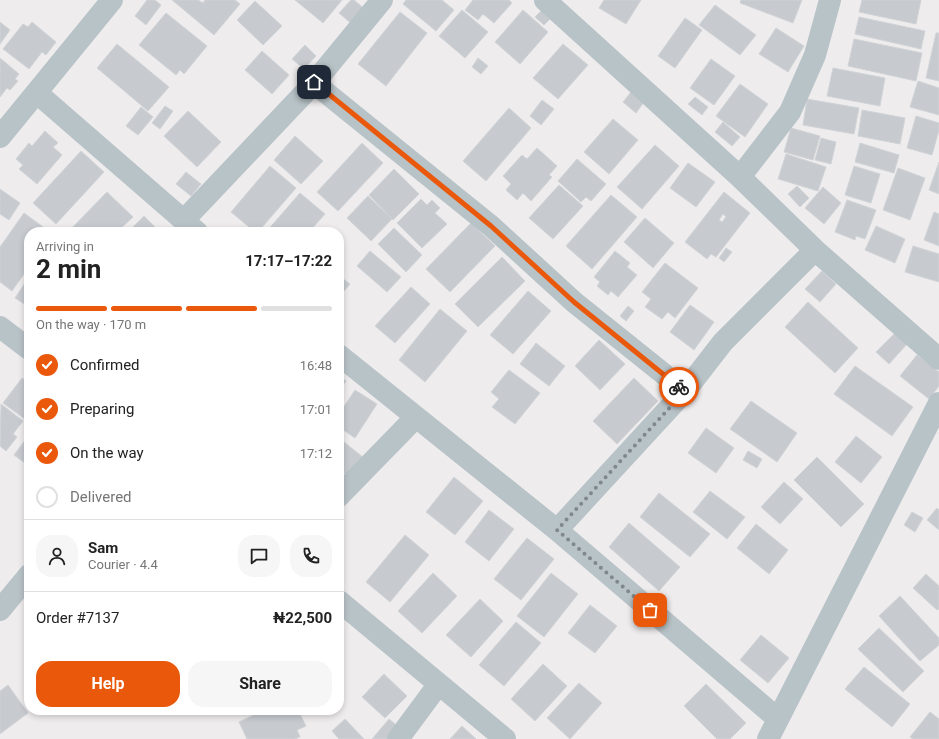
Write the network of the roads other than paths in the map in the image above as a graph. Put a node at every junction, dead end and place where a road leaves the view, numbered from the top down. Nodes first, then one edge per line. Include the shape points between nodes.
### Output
1 (112, 0) edge
2 (382, 0) edge
3 (545, 0) edge
4 (830, 0) edge
5 (314, 82) junction
6 (37, 93) junction
7 (0, 137) edge
8 (740, 177) junction
9 (191, 226) edge
10 (815, 250) junction
11 (0, 327) edge
12 (24, 345) edge
13 (344, 359) edge
14 (939, 359) edge
15 (685, 391) junction
16 (939, 403) edge
17 (416, 417) junction
18 (344, 491) edge
19 (557, 530) junction
20 (24, 581) edge
21 (344, 605) edge
22 (0, 610) edge
23 (438, 685) junction
24 (778, 719) junction
25 (398, 739) edge
26 (505, 739) edge
27 (768, 739) edge

1 - 6 street
2 - 5 street
3 - 8 street
4 - 8 street via 815,54 790,112
5 - 9 street
5 - 15 street via 491,226 574,302
6 - 7 street
6 - 9 street
8 - 10 street
10 - 14 street
10 - 15 street via 732,332
11 - 12 street
13 - 17 street
15 - 19 street
16 - 24 street
17 - 18 street
17 - 19 street
19 - 24 street
20 - 22 street
21 - 23 street
23 - 25 street
23 - 26 street
24 - 27 street

